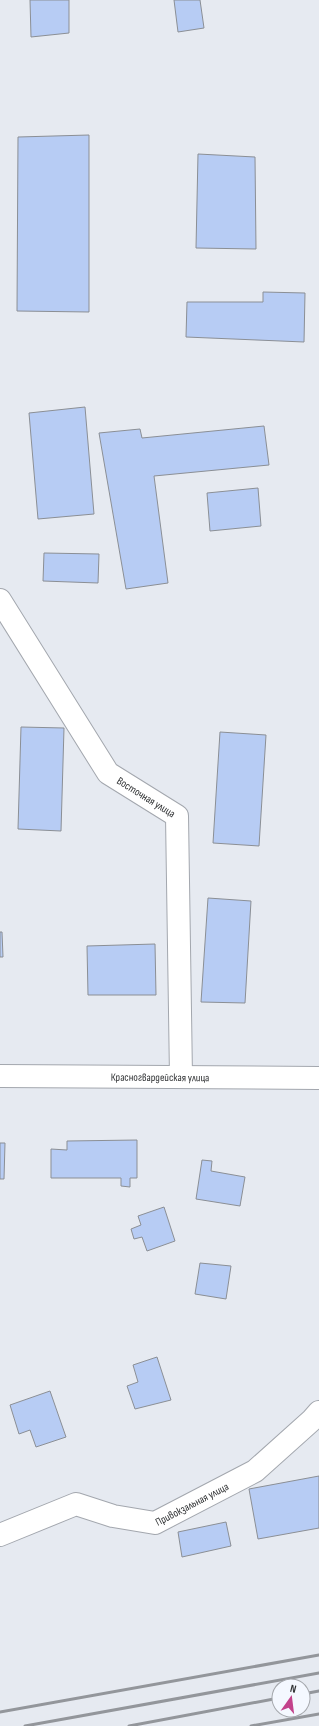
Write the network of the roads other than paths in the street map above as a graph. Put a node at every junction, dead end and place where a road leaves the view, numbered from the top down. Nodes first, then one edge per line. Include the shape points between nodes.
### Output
1 (0, 600) edge
2 (0, 1076) edge
3 (182, 1077) junction
4 (319, 1078) edge
5 (319, 1412) edge
6 (0, 1535) edge

1 - 3 street, Восточная улица via 108,773 177,816
2 - 3 street, Красногвардейская улица
3 - 4 street, Красногвардейская улица
5 - 6 street, Привокзальная улица via 254,1471 155,1524 113,1516 76,1504

